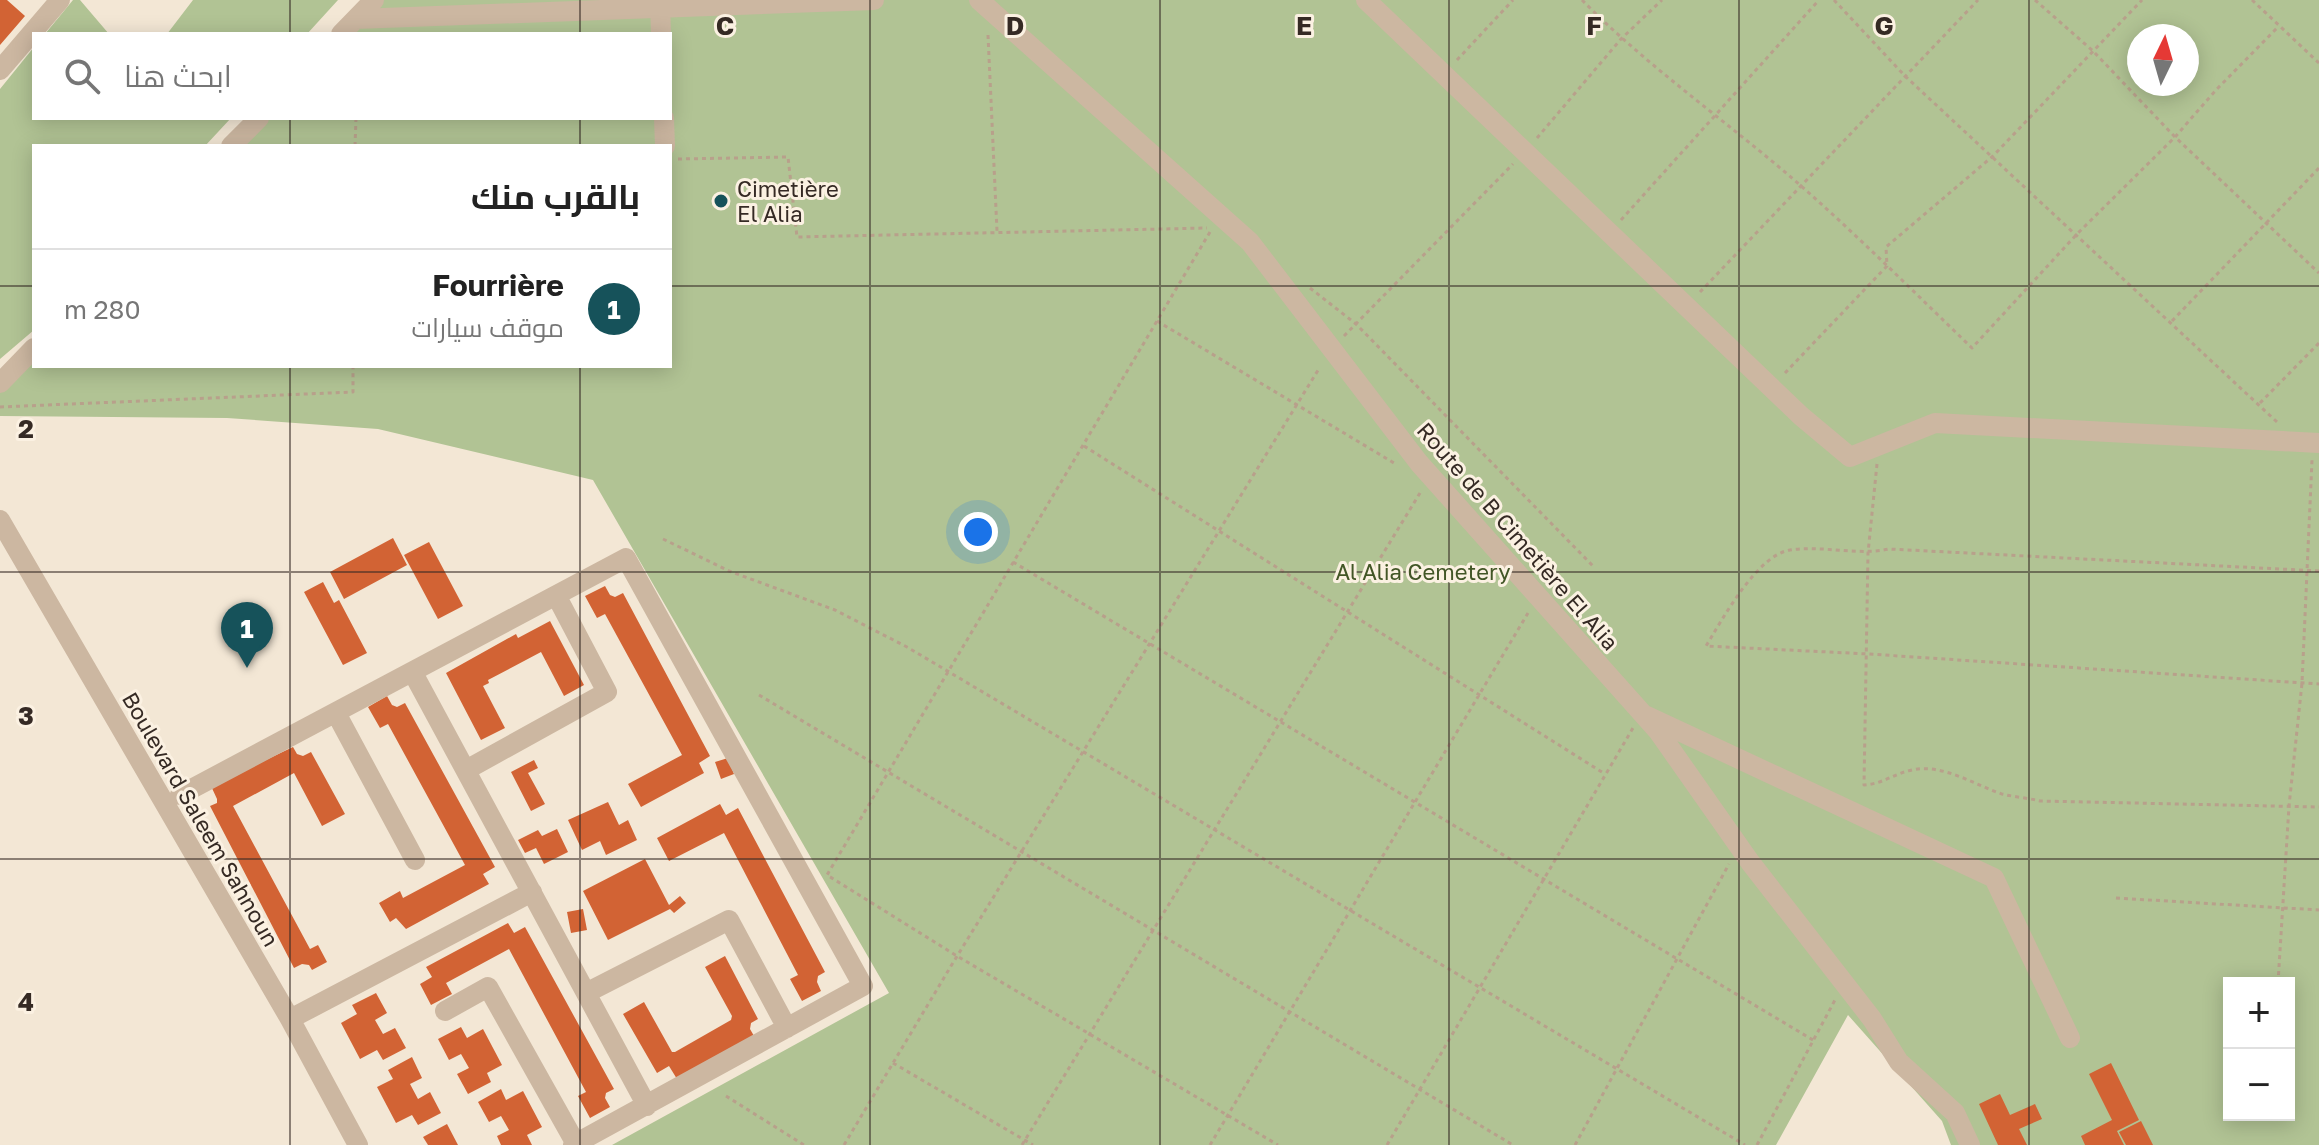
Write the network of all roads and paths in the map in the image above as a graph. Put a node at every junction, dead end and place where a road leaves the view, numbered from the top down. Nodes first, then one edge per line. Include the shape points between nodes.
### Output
1 (60, 0) edge
2 (374, 0) edge
3 (874, 0) edge
4 (1366, 0) edge
5 (1513, 0) edge
6 (1582, 0) edge
7 (1662, 0) edge
8 (1819, 0) edge
9 (1834, 0) edge
10 (1978, 0) edge
11 (2035, 0) edge
12 (2142, 0) edge
13 (2252, 0) edge
14 (983, 3) edge
15 (660, 4) edge
16 (356, 19) junction
17 (2279, 26) junction
18 (33, 32) edge
19 (343, 32) edge
20 (661, 32) edge
21 (32, 33) edge
22 (1621, 39) junction
23 (2093, 51) junction
24 (2319, 63) edge
25 (0, 70) edge
26 (1444, 74) junction
27 (1905, 76) junction
28 (1715, 113) junction
29 (257, 120) edge
30 (356, 120) edge
31 (664, 120) edge
32 (2175, 137) junction
33 (233, 144) edge
34 (355, 144) edge
35 (665, 144) edge
36 (1525, 152) junction
37 (1993, 156) junction
38 (672, 159) edge
39 (2319, 168) edge
40 (1802, 186) junction
41 (2267, 221) junction
42 (997, 232) junction
43 (1609, 233) junction
44 (2077, 234) junction
45 (1887, 266) junction
46 (2319, 273) edge
47 (1307, 286) dead end
48 (1687, 307) junction
49 (1157, 321) junction
50 (2172, 322) junction
51 (1356, 324) junction
52 (2319, 343) edge
53 (1331, 349) junction
54 (32, 350) edge
55 (353, 368) edge
56 (0, 383) edge
57 (1771, 387) junction
58 (2259, 403) junction
59 (1297, 405) junction
60 (0, 407) edge
61 (2310, 442) edge
62 (1083, 445) junction
63 (1879, 445) junction
64 (1401, 467) dead end
65 (1431, 476) junction
66 (0, 520) edge
67 (1219, 530) junction
68 (663, 539) dead end
69 (1868, 553) junction
70 (1013, 562) junction
71 (1593, 566) dead end
72 (2308, 570) junction
73 (2319, 571) edge
74 (557, 597) junction
75 (1538, 597) junction
76 (1348, 612) junction
77 (1150, 643) junction
78 (1869, 654) junction
79 (948, 672) junction
80 (413, 673) junction
81 (2302, 683) junction
82 (2319, 684) edge
83 (759, 695) dead end
84 (1479, 695) junction
85 (336, 713) junction
86 (1642, 713) junction
87 (1281, 721) junction
88 (1083, 752) junction
89 (466, 770) junction
90 (887, 773) junction
91 (1605, 774) junction
92 (180, 795) dead end
93 (1415, 802) junction
94 (2289, 806) junction
95 (2319, 807) edge
96 (1214, 830) junction
97 (1739, 846) junction
98 (1021, 853) junction
99 (415, 860) dead end
100 (1544, 878) junction
101 (532, 892) junction
102 (2116, 898) dead end
103 (2282, 909) junction
104 (2319, 910) edge
105 (1350, 911) junction
106 (1153, 931) junction
107 (957, 956) junction
108 (1677, 958) junction
109 (2278, 977) edge
110 (1844, 982) junction
111 (1479, 987) junction
112 (586, 993) junction
113 (445, 1011) dead end
114 (1289, 1012) junction
115 (290, 1019) junction
116 (787, 1028) junction
117 (1089, 1034) junction
118 (2070, 1038) dead end
119 (1813, 1040) junction
120 (893, 1063) junction
121 (1617, 1069) junction
122 (1419, 1089) junction
123 (726, 1096) dead end
124 (647, 1106) junction
125 (1227, 1115) junction
126 (1023, 1143) edge
127 (574, 1144) edge
128 (358, 1145) edge
129 (804, 1145) edge
130 (844, 1145) edge
131 (1033, 1145) edge
132 (1210, 1145) edge
133 (1278, 1145) edge
134 (1387, 1145) edge
135 (1513, 1145) edge
136 (1575, 1145) edge
137 (1745, 1145) edge
138 (1757, 1145) edge
139 (1970, 1145) edge

1 - 18 street
2 - 16 street
3 - 15 street
4 - 26 street
5 - 26 path
6 - 22 path
7 - 22 path
8 - 28 path
9 - 27 path
10 - 27 path
11 - 23 path
12 - 23 path
13 - 17 path
14 - 42 path
14 - 53 street, Route de B Cimetière El Alia via 1250,242
15 - 16 street
15 - 20 street
16 - 19 street
17 - 24 path
17 - 32 path
21 - 25 street
22 - 28 path
22 - 36 path
23 - 32 path
23 - 37 path
26 - 36 street
27 - 37 path
27 - 40 path
28 - 40 path
28 - 43 path
29 - 33 street
30 - 34 path
31 - 35 street
32 - 41 path
32 - 44 path
36 - 43 street
36 - 51 path
37 - 44 path
37 - 45 path via 1886,247
38 - 42 path via 788,157 797,237
39 - 41 path
40 - 45 path
40 - 48 path
41 - 46 path
41 - 50 path
42 - 49 path via 1212,228
43 - 48 street
44 - 45 path via 1972,348
44 - 50 path
45 - 57 path
47 - 51 path
48 - 57 street
49 - 59 path
49 - 62 path
50 - 58 path
51 - 53 path
51 - 71 path
52 - 58 path
53 - 59 path
53 - 65 street, Route de B Cimetière El Alia
54 - 56 street
55 - 60 path via 353,392
57 - 63 street via 1850,457
58 - 61 path
59 - 64 path
59 - 67 path
61 - 63 street via 1935,423
61 - 72 path
62 - 67 path
62 - 70 path
63 - 69 path
65 - 75 street, Route de B Cimetière El Alia
65 - 76 path
66 - 115 street, Boulevard Saleem Sahnoun
67 - 76 path
67 - 77 path
68 - 79 path via 729,571 835,610
69 - 72 path via 1889,549
69 - 78 path
69 - 78 path via 1787,550 1757,570 1706,646
70 - 77 path
70 - 79 path
72 - 73 path
72 - 81 path
74 - 80 street
74 - 89 street via 607,692
74 - 116 street via 626,558 863,986
75 - 84 path
75 - 86 street, Route de B Cimetière El Alia
76 - 84 path
76 - 87 path
77 - 87 path
77 - 88 path
78 - 81 path
78 - 94 path via 1864,785 1879,785 1912,769 2040,801
79 - 88 path
79 - 90 path
80 - 85 street
80 - 89 street
81 - 82 path
81 - 94 path
83 - 90 path
84 - 91 path
84 - 93 path
85 - 92 street
85 - 99 street
86 - 91 path
86 - 97 street, Route de B Cimetière El Alia
86 - 118 street via 1994,878
87 - 93 path
87 - 96 path
88 - 96 path
88 - 98 path
89 - 101 street
90 - 98 path
90 - 107 path via 827,875
91 - 100 path
93 - 100 path
93 - 105 path
94 - 95 path
94 - 103 path
96 - 105 path
96 - 106 path
97 - 108 path
97 - 110 street, Route de B Cimetière El Alia
98 - 106 path
98 - 107 path
100 - 108 path
100 - 111 path
101 - 112 street
101 - 115 street
102 - 103 path
103 - 104 path
103 - 109 path
105 - 111 path
105 - 114 path
106 - 114 path
106 - 117 path
107 - 117 path
107 - 120 path
108 - 119 path
108 - 121 path
110 - 119 path
110 - 139 street, Route de B Cimetière El Alia via 1899,1062 1955,1113
111 - 121 path
111 - 122 path
112 - 116 street via 729,920
112 - 124 street
113 - 127 street via 488,987
114 - 122 path
114 - 125 path
115 - 128 street, Boulevard Saleem Sahnoun
116 - 124 street
117 - 125 path
117 - 126 path
119 - 138 path
120 - 126 path
120 - 130 path
121 - 136 path
121 - 137 path
122 - 134 path
122 - 135 path
123 - 129 path
124 - 127 street
125 - 132 path
125 - 133 path
126 - 131 path

